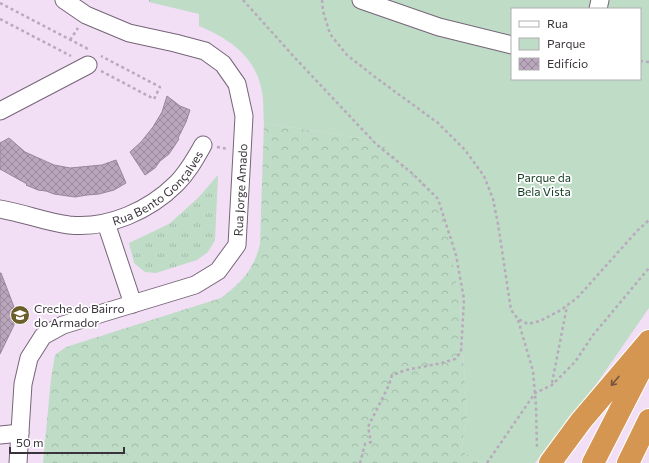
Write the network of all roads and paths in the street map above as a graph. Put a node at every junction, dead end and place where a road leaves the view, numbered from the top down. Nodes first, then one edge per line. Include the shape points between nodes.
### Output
1 (64, 0) edge
2 (243, 0) edge
3 (322, 0) edge
4 (361, 0) edge
5 (511, 45) edge
6 (88, 65) dead end
7 (0, 111) edge
8 (202, 145) joint
9 (242, 151) junction
10 (0, 209) edge
11 (649, 220) edge
12 (106, 223) junction
13 (649, 268) edge
14 (133, 304) junction
15 (567, 305) junction
16 (518, 319) junction
17 (649, 341) edge
18 (649, 353) edge
19 (552, 385) junction
20 (535, 393) junction
21 (620, 410) junction
22 (649, 420) edge
23 (20, 433) junction
24 (0, 435) edge
25 (649, 448) edge
26 (543, 457) edge
27 (18, 463) edge
28 (360, 463) edge
29 (487, 463) edge
30 (577, 463) edge
31 (593, 463) edge
32 (628, 463) edge
33 (642, 463) edge

1 - 9 street, Rua Jorge Amado via 86,15 129,33 205,52 223,64 237,84 244,116
2 - 28 path via 376,144 413,174 438,199 456,255 464,298 461,352 455,359 392,375 368,427 371,442 365,444
3 - 16 path via 330,34 347,55 438,123 465,150 484,176 498,224 511,310
4 - 5 street via 439,27
6 - 7 street
8 - 9 path
8 - 12 street, Rua Bento Gonçalves via 193,163 177,183 158,199 113,222
9 - 14 street, Rua Jorge Amado via 237,245 218,271 195,285
10 - 12 street, Rua Bento Gonçalves via 18,212 42,221 69,225
11 - 15 path via 578,297
12 - 14 street, Rua Bento Gonçalves
13 - 19 path via 592,335 575,362
14 - 23 street, Rua Jorge Amado via 63,325 43,336 29,358 23,384
15 - 16 path via 540,321 528,324
15 - 19 path
16 - 20 path via 533,371
17 -> 26 highway via 581,422
18 - 21 highway
19 - 20 path
20 - 26 path via 537,432
20 - 29 path
21 - 30 highway
21 - 31 highway
22 - 32 highway
23 - 24 street
23 - 27 street
25 - 33 highway

